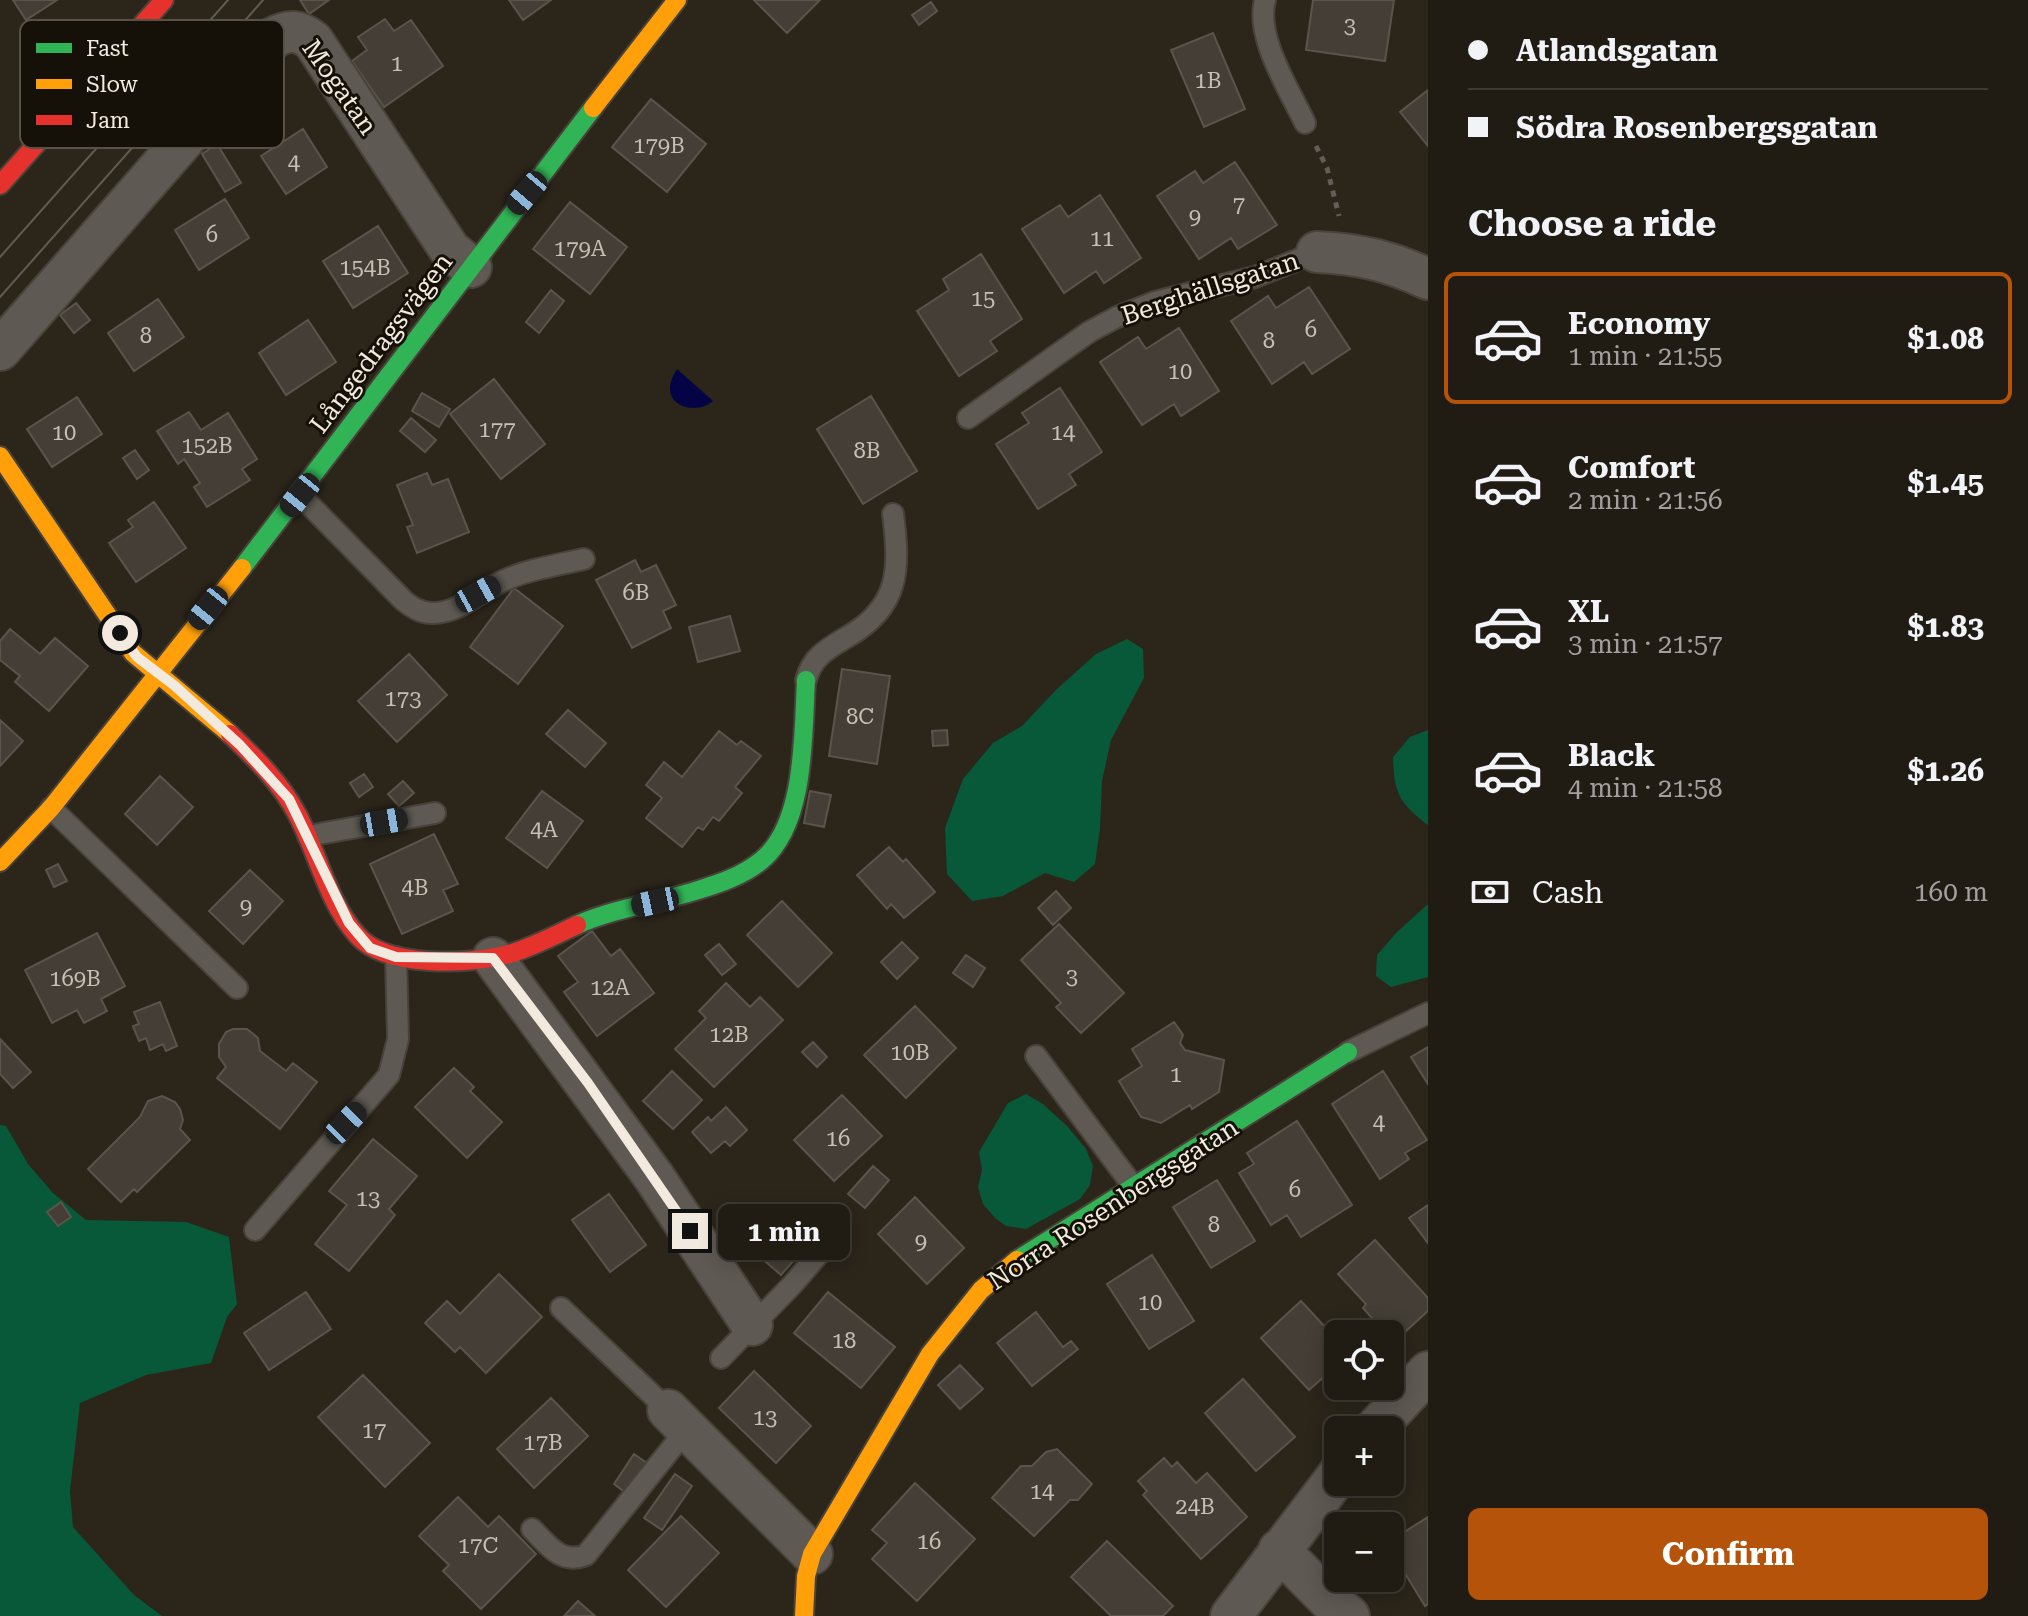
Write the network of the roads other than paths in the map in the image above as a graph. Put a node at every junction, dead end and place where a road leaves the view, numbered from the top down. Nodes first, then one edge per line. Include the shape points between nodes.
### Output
1 (164, 0) edge
2 (677, 0) edge
3 (1265, 0) edge
4 (146, 20) edge
5 (284, 33) edge
6 (1305, 123) dead end
7 (33, 148) edge
8 (177, 148) edge
9 (0, 185) edge
10 (1330, 252) joint
11 (471, 267) junction
12 (1428, 279) edge
13 (0, 350) edge
14 (968, 418) dead end
15 (0, 456) edge
16 (300, 495) junction
17 (893, 514) dead end
18 (584, 559) dead end
19 (158, 674) junction
20 (806, 680) joint
21 (51, 808) junction
22 (435, 813) dead end
23 (308, 836) junction
24 (0, 862) edge
25 (396, 957) junction
26 (493, 958) junction
27 (237, 988) dead end
28 (1428, 1013) edge
29 (1348, 1052) joint
30 (1036, 1056) dead end
31 (1133, 1186) junction
32 (255, 1230) dead end
33 (836, 1234) dead end
34 (561, 1308) dead end
35 (752, 1325) junction
36 (721, 1358) dead end
37 (1428, 1372) edge
38 (1387, 1416) edge
39 (678, 1420) junction
40 (1324, 1493) edge
41 (532, 1529) dead end
42 (1279, 1550) junction
43 (812, 1554) junction
44 (804, 1616) edge
45 (1231, 1616) edge
46 (1349, 1616) edge

1 - 4 street
2 - 11 street, Långedragsvägen
3 - 6 lane via 1266,39
5 - 11 street, Mogatan via 304,33 313,41 450,250
7 - 9 street
8 - 13 street, Mogatan
10 - 12 street via 1379,259
10 - 14 lane, Berghällsgatan via 1117,317
11 - 16 street, Långedragsvägen
15 - 19 street via 137,657
16 - 18 lane via 417,610 443,612 531,570
16 - 19 street, Långedragsvägen
17 - 20 lane via 897,572 884,606 817,656
19 - 21 street, Långedragsvägen
19 - 23 street via 275,782
20 - 26 street via 794,799 767,855 710,886 603,915
21 - 24 street, Långedragsvägen
21 - 27 lane
22 - 23 lane
23 - 25 street via 359,937 370,948
25 - 26 street
25 - 32 lane via 398,1039 389,1075
26 - 35 street via 588,1083
28 - 29 lane
29 - 31 street, Norra Rosenbergsgatan
30 - 31 lane
31 - 43 street, Norra Rosenbergsgatan via 1006,1267 962,1311 930,1354
33 - 35 lane
34 - 39 lane
35 - 36 lane
37 - 38 street
39 - 41 lane via 586,1555 558,1555
39 - 43 street
40 - 42 street
42 - 45 street
42 - 46 street
43 - 44 street, Norra Rosenbergsgatan

